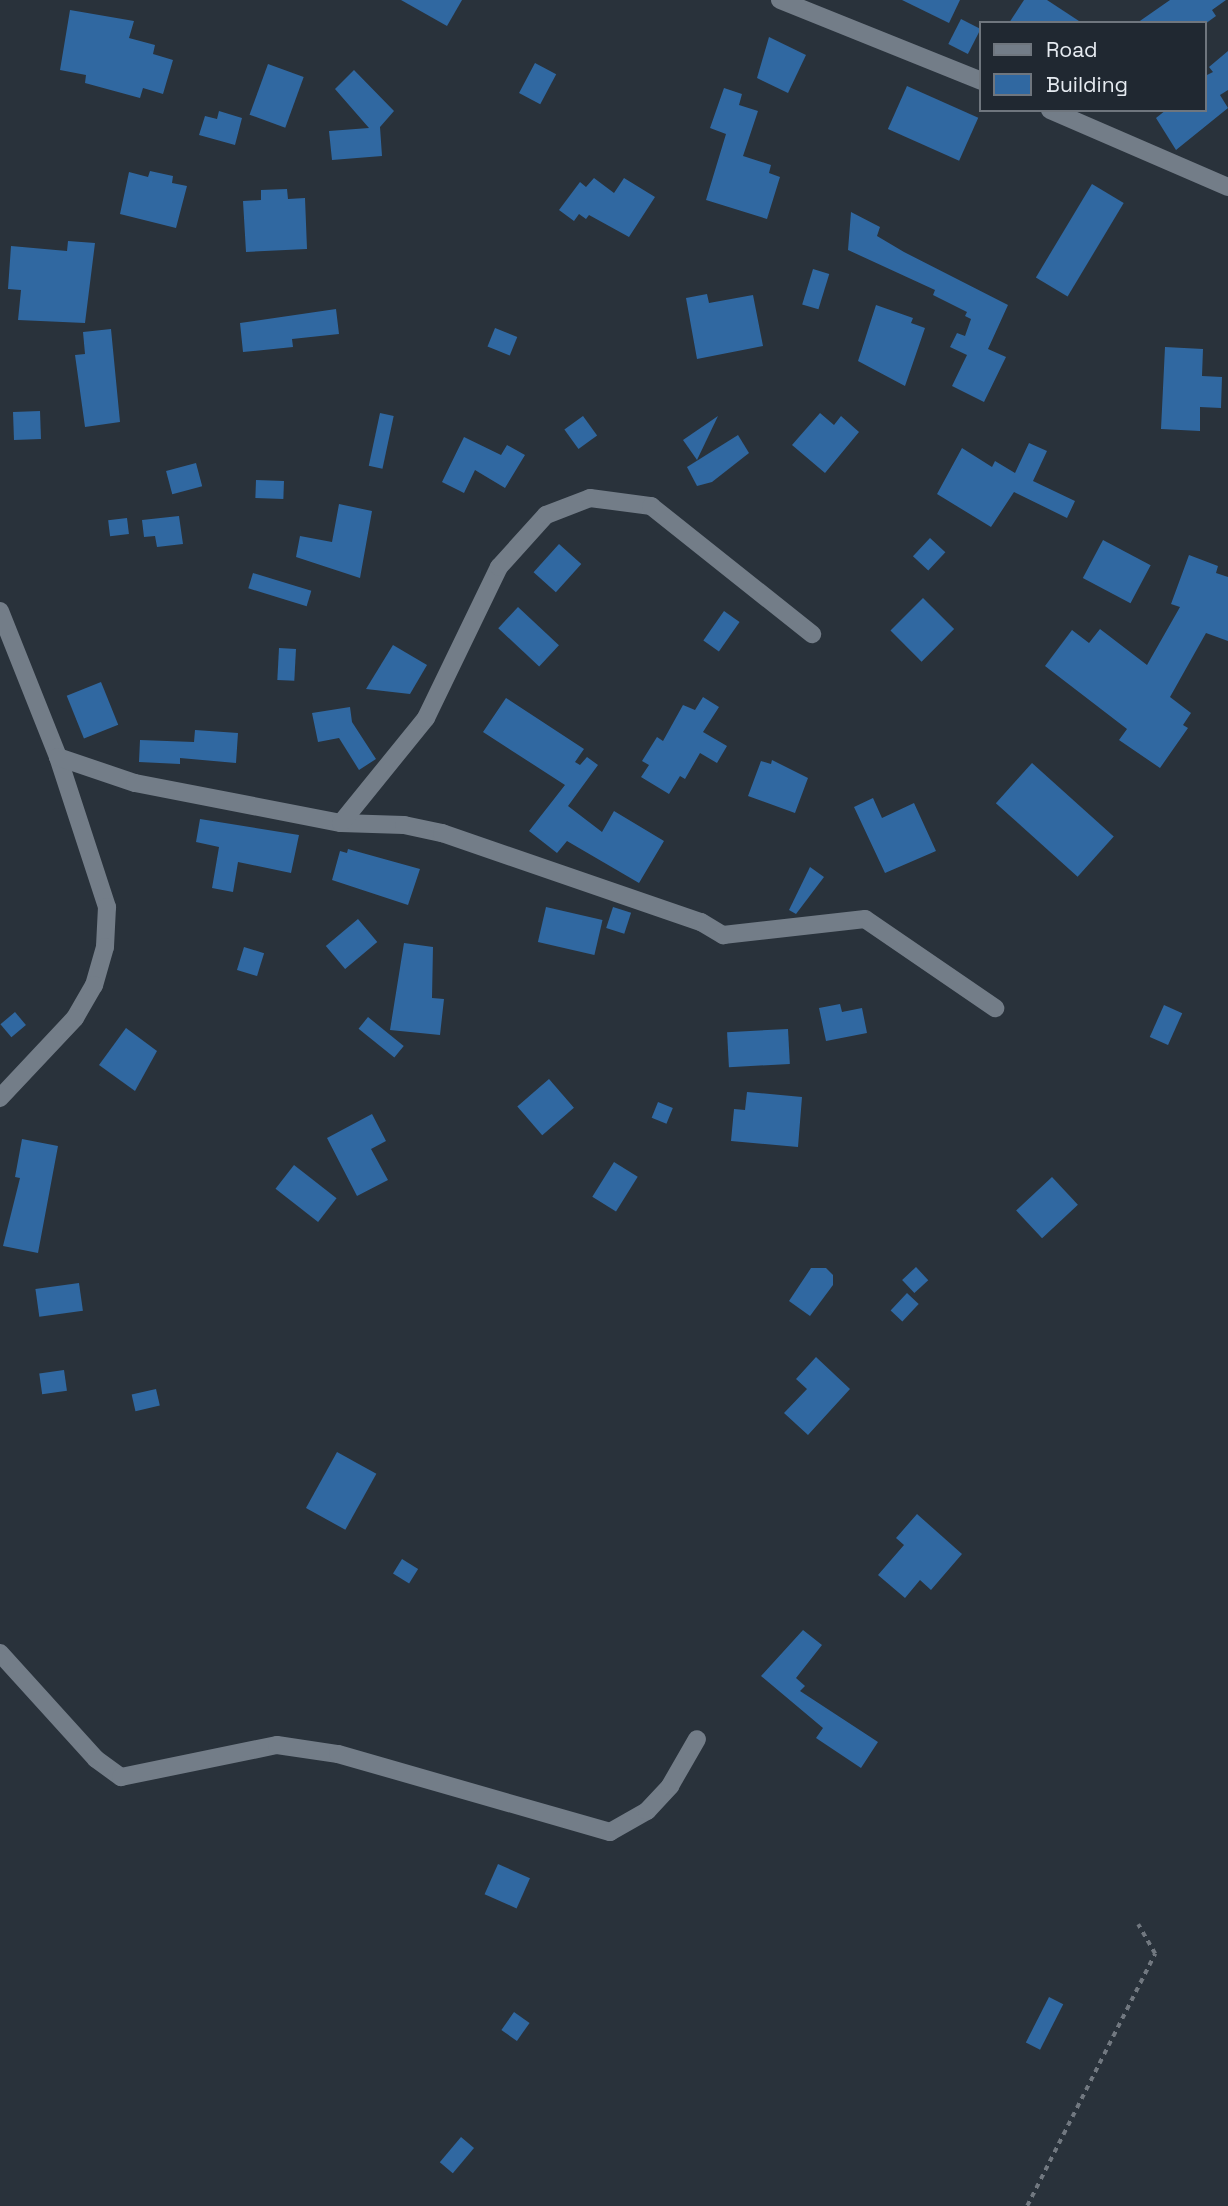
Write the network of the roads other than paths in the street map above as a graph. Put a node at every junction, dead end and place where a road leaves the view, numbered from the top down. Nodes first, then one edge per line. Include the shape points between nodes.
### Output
1 (780, 0) edge
2 (979, 80) edge
3 (1055, 112) edge
4 (1228, 187) edge
5 (0, 611) edge
6 (812, 634) dead end
7 (58, 757) junction
8 (341, 823) junction
9 (995, 1008) dead end
10 (0, 1098) edge
11 (0, 1653) edge
12 (697, 1739) dead end

1 - 2 street
3 - 4 street
5 - 7 street
6 - 8 street via 651,506 590,498 546,515 499,567 426,718
7 - 8 street via 135,783
7 - 10 street via 107,907 105,947 94,985 75,1018
8 - 9 street via 404,825 476,843 701,922 723,934 865,919
11 - 12 street via 96,1759 121,1777 277,1745 338,1754 610,1832 646,1811 670,1786

